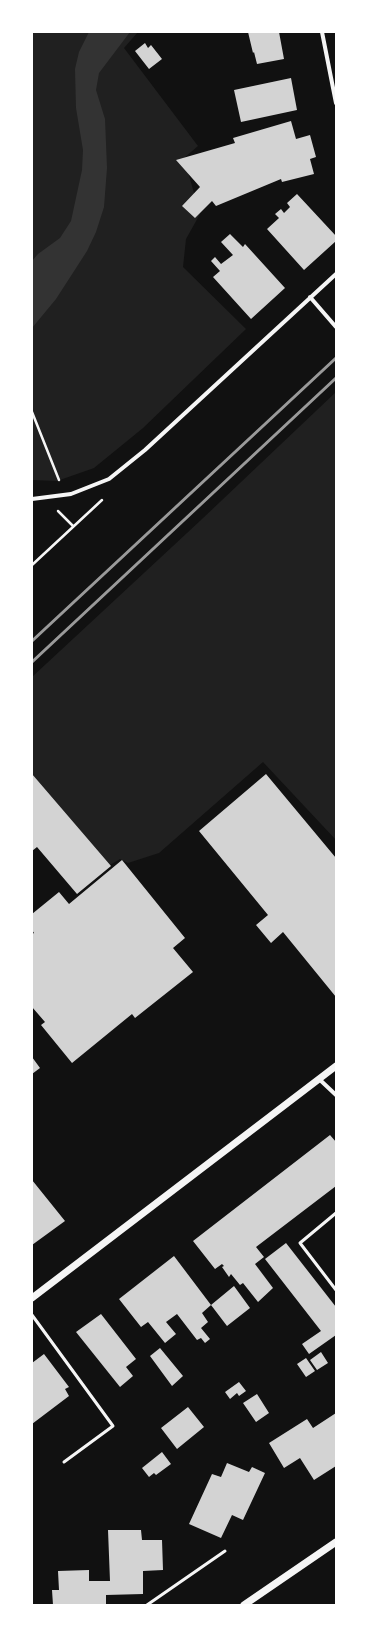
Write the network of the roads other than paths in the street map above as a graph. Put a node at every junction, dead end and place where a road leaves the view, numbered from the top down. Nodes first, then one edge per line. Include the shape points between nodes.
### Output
1 (322, 32) edge
2 (336, 103) edge
3 (336, 274) edge
4 (310, 297) junction
5 (336, 327) edge
6 (32, 499) edge
7 (336, 1066) edge
8 (319, 1078) junction
9 (336, 1095) edge
10 (336, 1213) edge
11 (336, 1290) edge
12 (32, 1298) edge
13 (32, 1315) edge
14 (64, 1462) dead end
15 (336, 1542) edge
16 (225, 1551) dead end
17 (147, 1605) edge
18 (244, 1605) edge

1 - 2 street
3 - 4 street
4 - 5 street
4 - 6 street via 145,450 109,479 71,494
7 - 8 street
8 - 9 street
8 - 12 street
10 - 11 lane via 300,1243
13 - 14 lane via 113,1426
15 - 18 street
16 - 17 lane

